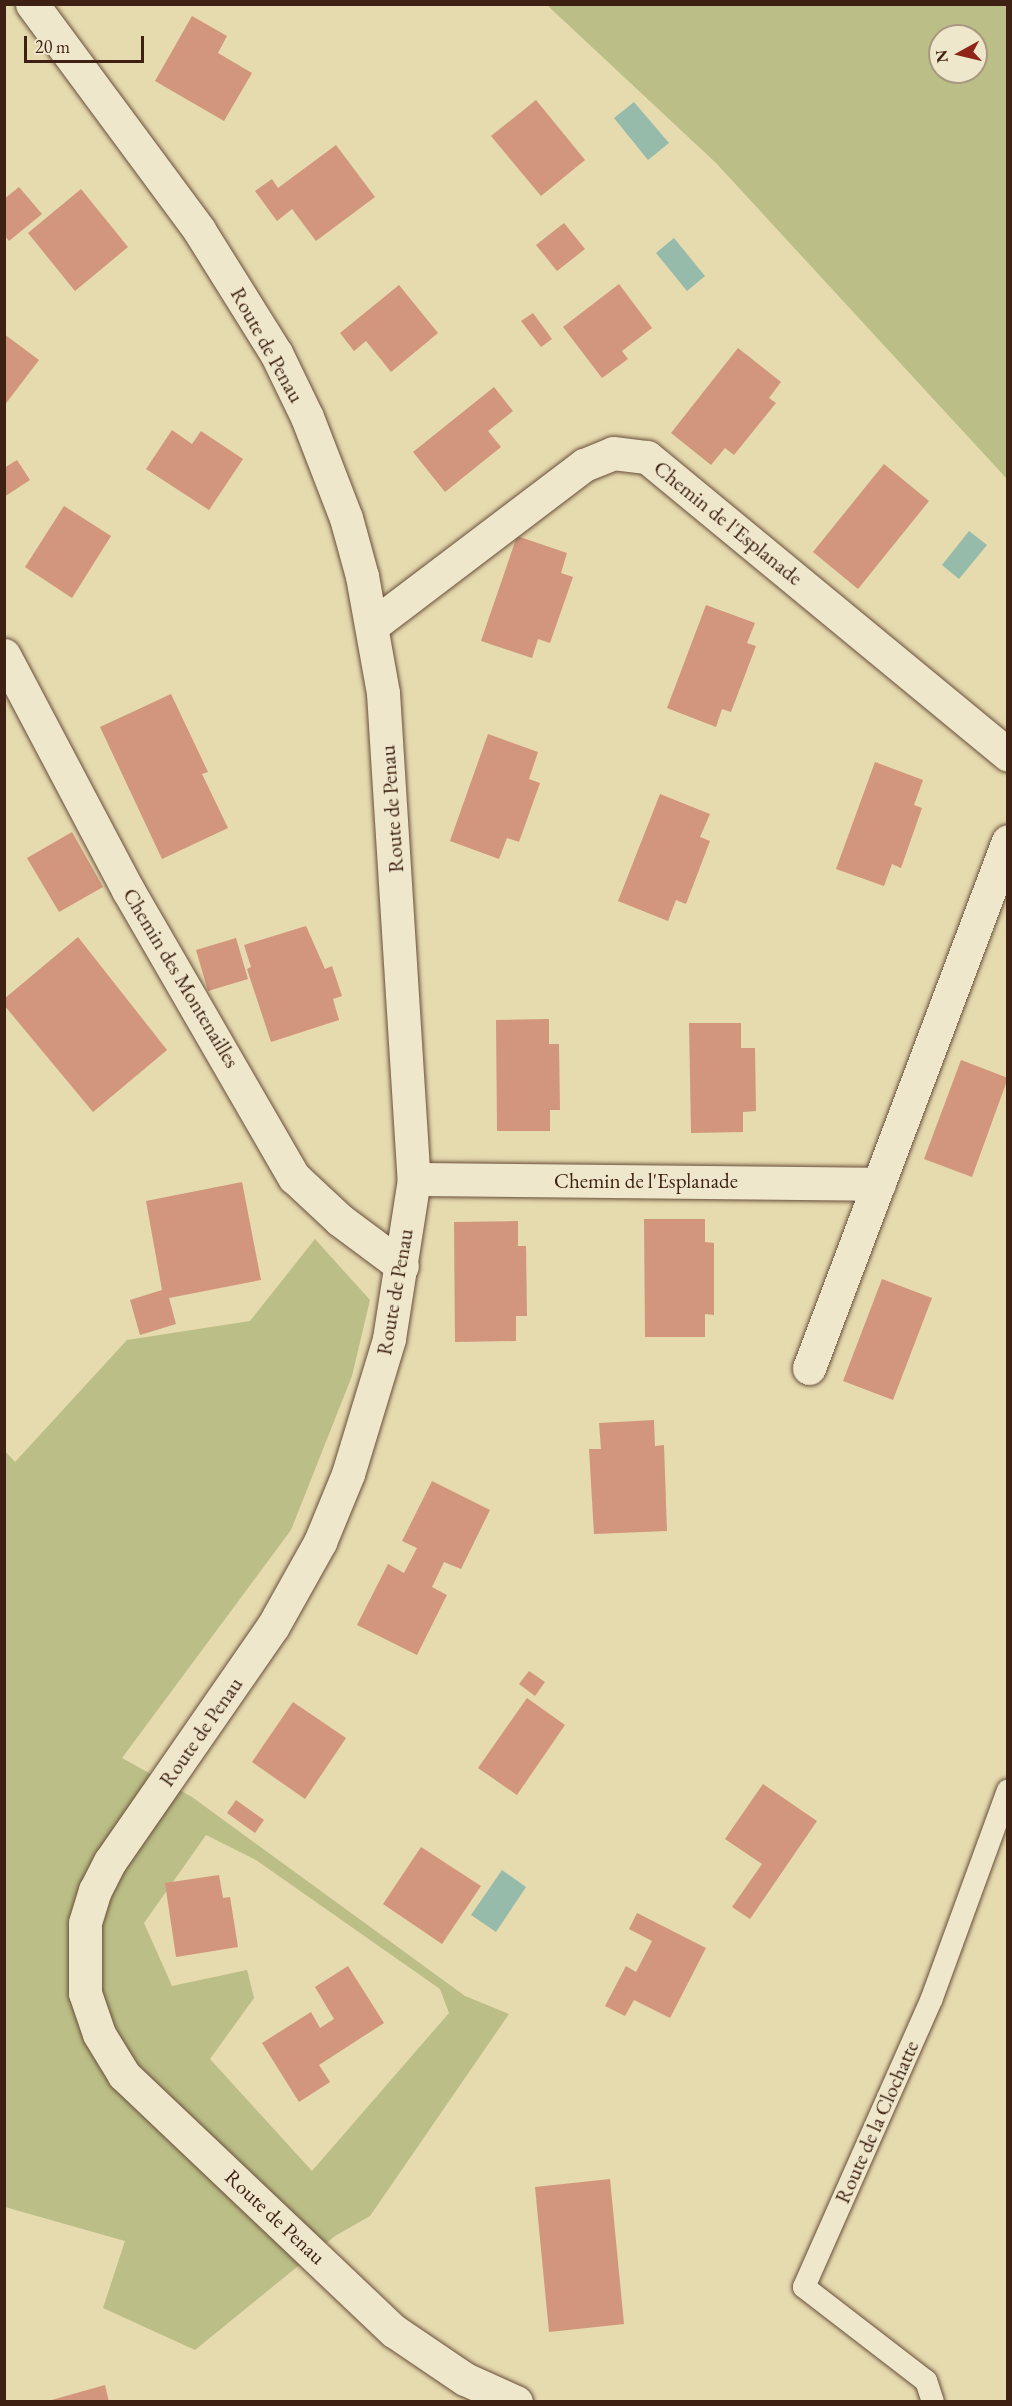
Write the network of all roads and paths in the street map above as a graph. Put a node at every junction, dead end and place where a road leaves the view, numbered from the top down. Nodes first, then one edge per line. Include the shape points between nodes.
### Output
1 (32, 4) edge
2 (372, 625) junction
3 (4, 655) edge
4 (1008, 755) edge
5 (1008, 841) edge
6 (414, 1179) junction
7 (879, 1184) junction
8 (402, 1266) junction
9 (809, 1368) dead end
10 (1008, 1790) edge
11 (516, 2402) edge
12 (933, 2402) edge

1 - 2 street, Route de Penau via 199,230 276,353 307,417 346,518
2 - 4 street, Chemin de l'Esplanade via 584,465 613,453 647,457
2 - 6 street, Route de Penau via 390,760
3 - 8 street, Chemin des Montenailles via 128,890 294,1177 340,1220
5 - 7 street
6 - 7 street, Chemin de l'Esplanade
6 - 8 street, Route de Penau
7 - 9 street
8 - 11 street, Route de Penau via 374,1398 320,1542 273,1626 110,1861 95,1890 85,1923 82,1956 86,1993 99,2034 133,2083 394,2331 465,2379
10 - 12 lane, Route de la Clochatte via 932,1998 804,2287 927,2381

